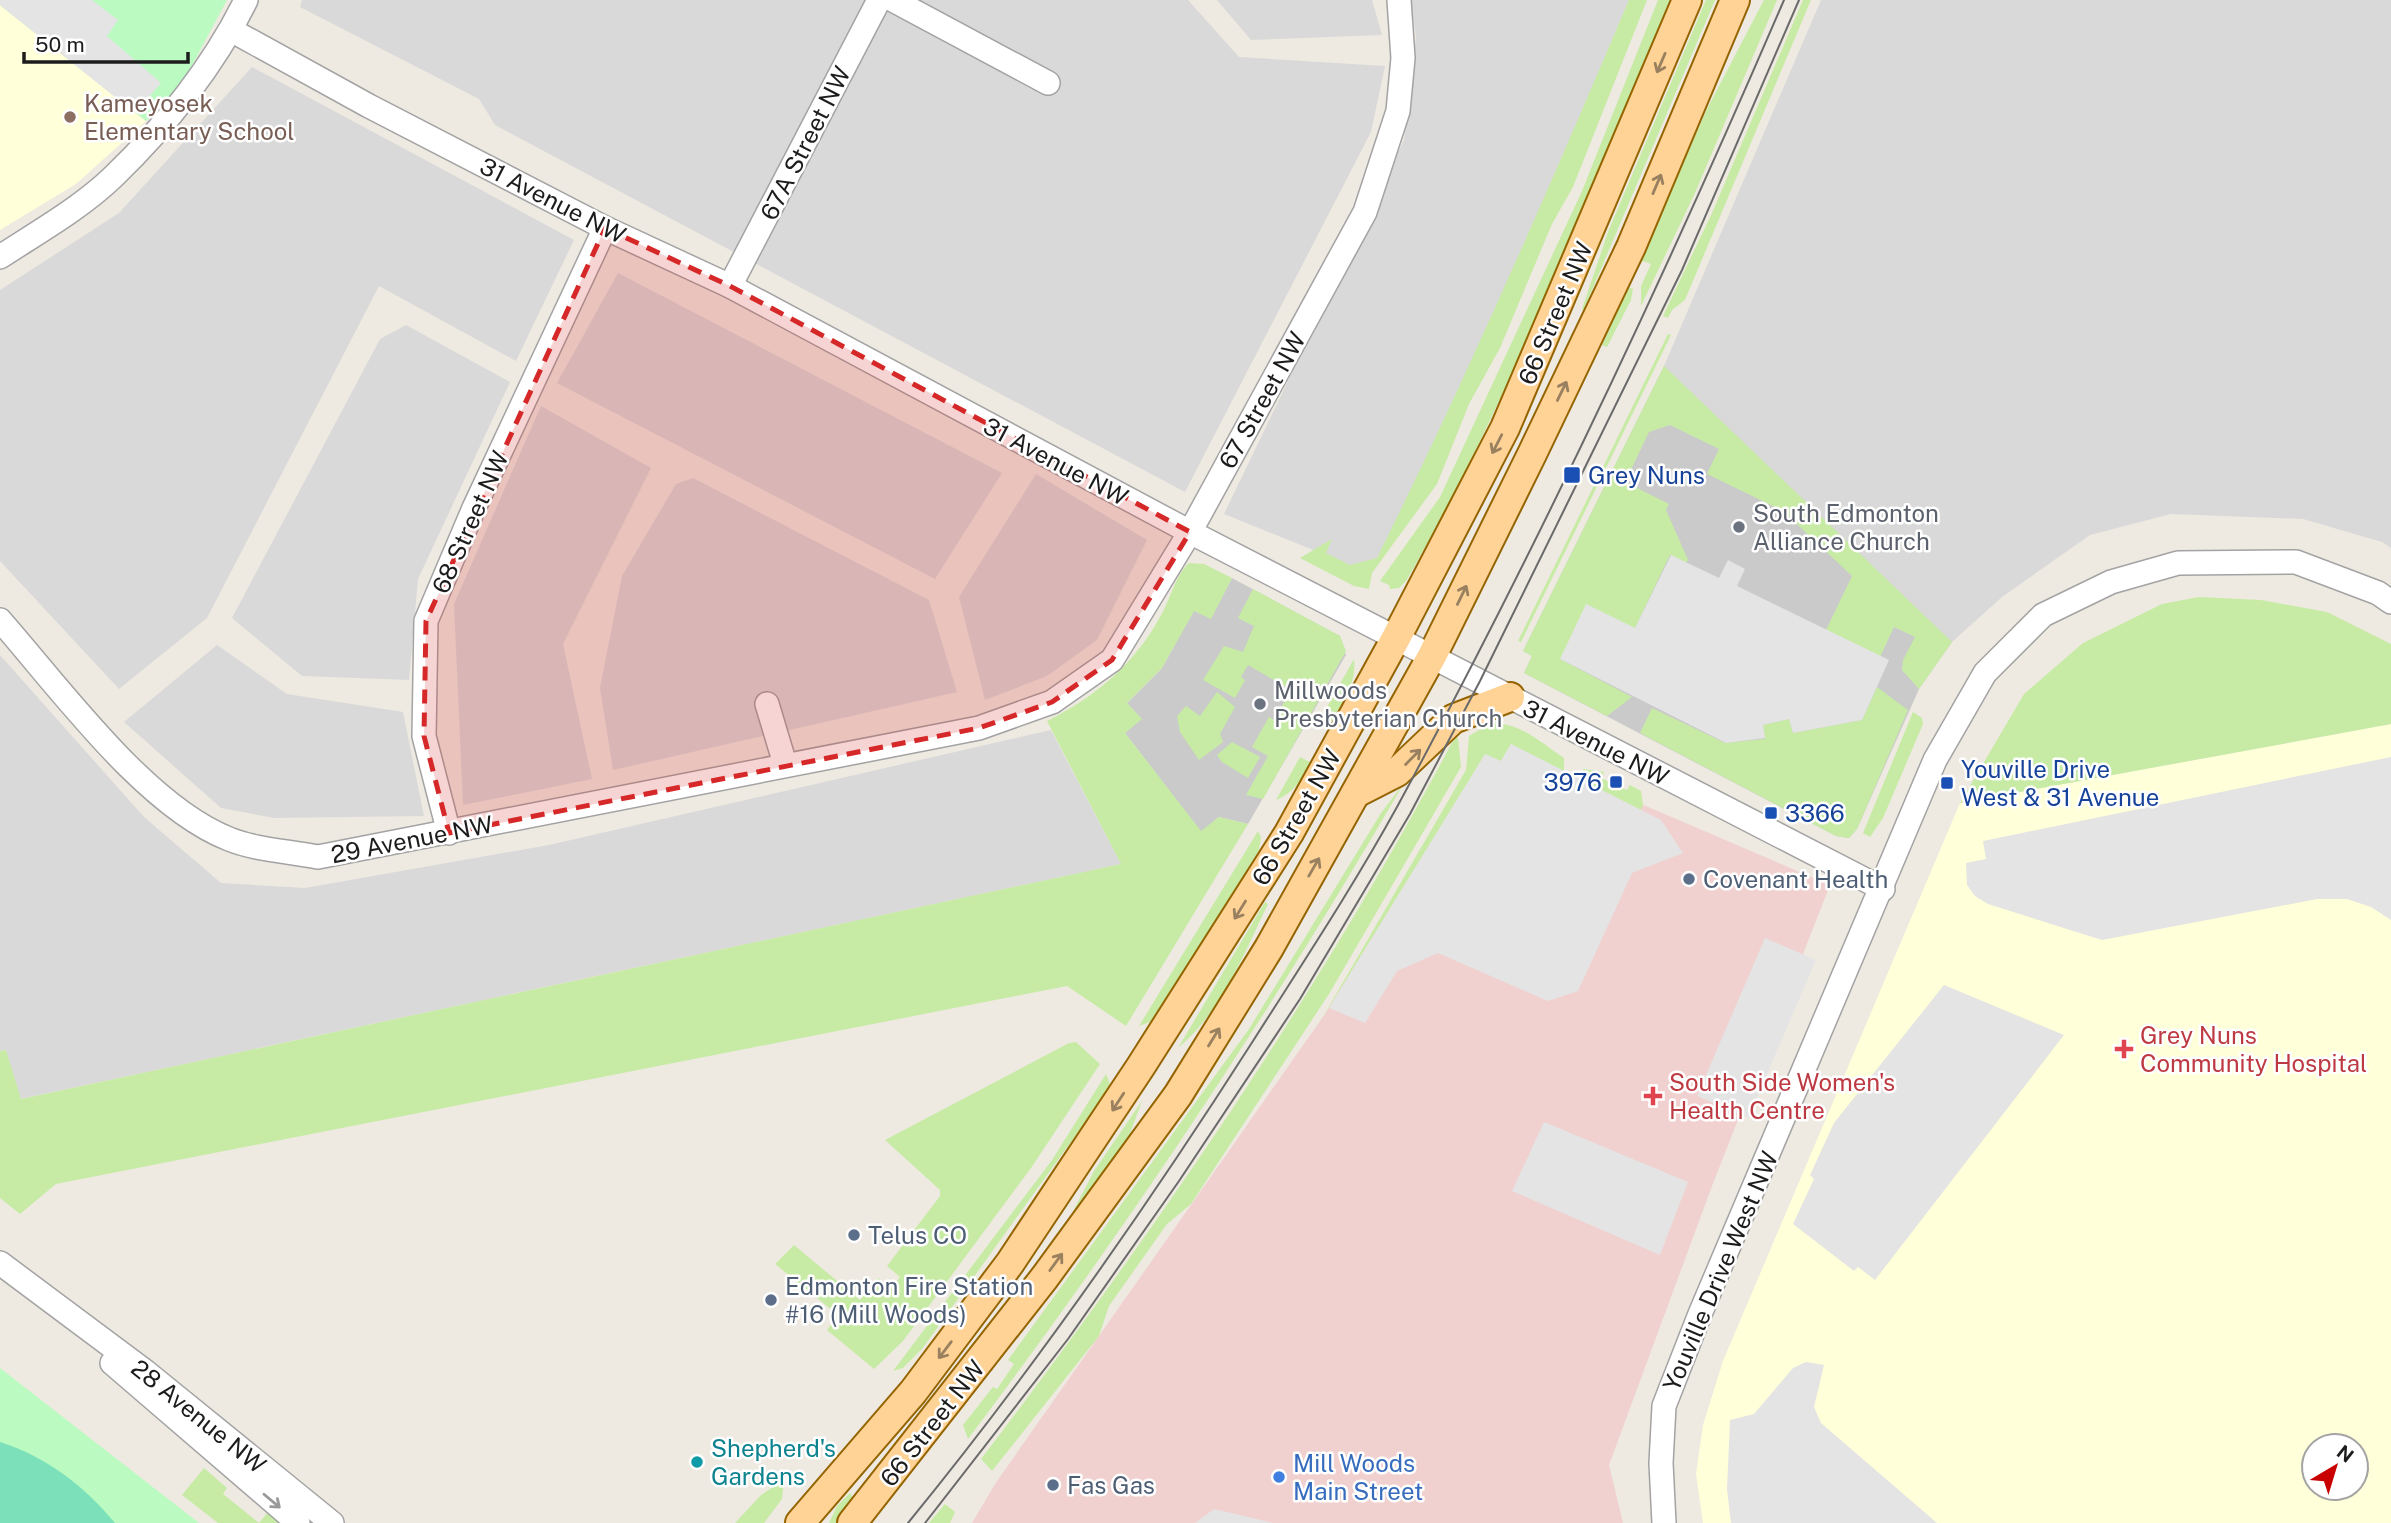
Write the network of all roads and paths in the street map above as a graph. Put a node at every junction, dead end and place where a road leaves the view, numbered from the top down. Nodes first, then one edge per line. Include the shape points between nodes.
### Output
1 (246, 0) edge
2 (879, 0) edge
3 (893, 0) edge
4 (1399, 0) edge
5 (1688, 0) edge
6 (1735, 0) edge
7 (231, 30) junction
8 (1048, 83) dead end
9 (605, 228) junction
10 (0, 257) edge
11 (730, 286) junction
12 (1189, 532) junction
13 (2391, 602) edge
14 (0, 620) edge
15 (1396, 638) junction
16 (1432, 656) junction
17 (1510, 697) junction
18 (766, 704) dead end
19 (998, 723) joint
20 (785, 764) junction
21 (1356, 793) junction
22 (449, 833) junction
23 (1883, 890) junction
24 (0, 1263) edge
25 (62, 1312) junction
26 (803, 1521) edge
27 (298, 1523) edge
28 (332, 1523) edge
29 (852, 1523) edge
30 (1664, 1523) edge

1 - 7 street
2 - 11 street, 67A Street NW
3 - 8 street
4 - 12 street, 67 Street NW via 1404,58 1398,111 1365,212
5 -> 15 main road, 66 Street NW via 1505,428
16 -> 6 main road, 66 Street NW via 1631,247
7 - 9 street, 31 Avenue NW
7 - 10 street via 177,105 113,178
9 - 11 street, 31 Avenue NW
9 - 22 street, 68 Street NW via 426,621 424,736
11 - 12 street, 31 Avenue NW
12 - 15 street, 31 Avenue NW
12 - 19 street, 67 Street NW via 1112,660 1052,702
13 - 23 street, Youville Drive West NW via 2296,562 2178,563 2111,582 2043,615 1985,673 1936,760
14 - 22 street, 29 Avenue NW via 139,777 175,808 228,839 318,856
15 - 16 street, 31 Avenue NW
15 -> 26 main road, 66 Street NW via 1289,834 1058,1195 929,1371
16 - 17 street, 31 Avenue NW
16 - 21 main road, 66 Street NW
21 -> 17 main road via 1397,772 1448,722
17 - 23 street, 31 Avenue NW
18 - 20 street
19 - 20 street, 29 Avenue NW
20 - 22 street, 29 Avenue NW
29 -> 21 main road, 66 Street NW via 1045,1277 1178,1095 1269,948
23 - 30 street, Youville Drive West NW via 1664,1406
24 - 25 street, 28 Avenue NW
25 -> 27 street, 28 Avenue NW via 145,1394
25 - 28 street, 28 Avenue NW via 146,1372

